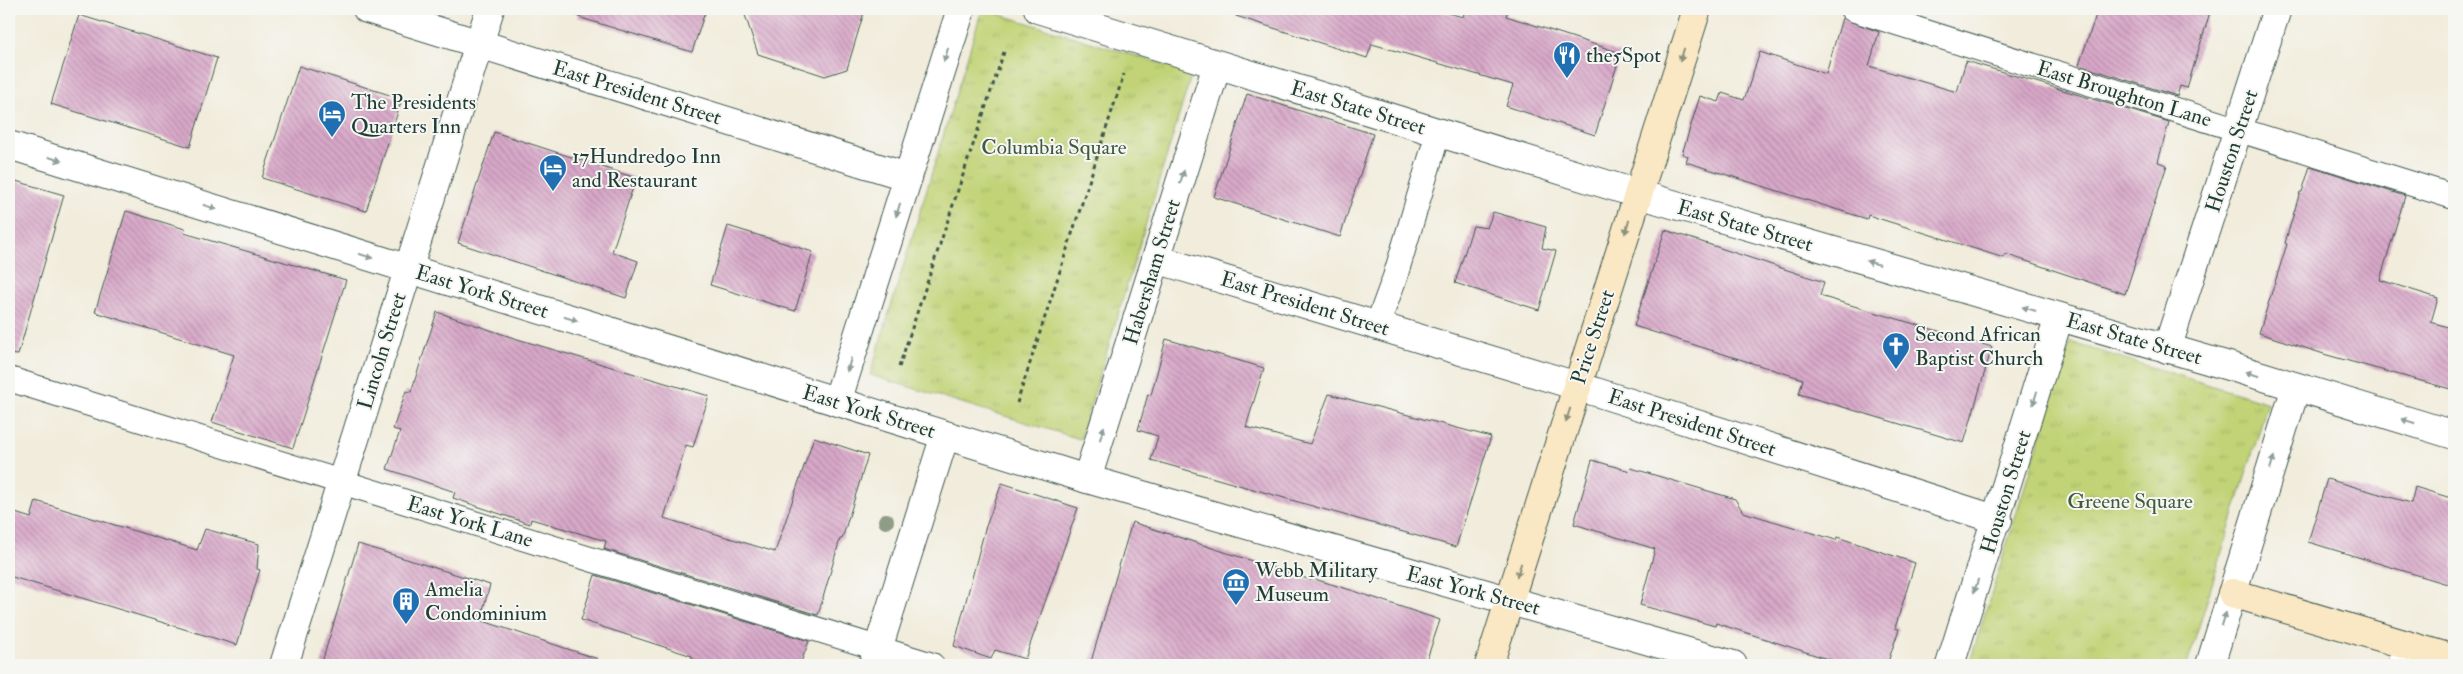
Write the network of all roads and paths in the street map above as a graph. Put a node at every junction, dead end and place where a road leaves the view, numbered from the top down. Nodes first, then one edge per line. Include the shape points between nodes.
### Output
1 (367, 9) edge
2 (490, 9) edge
3 (961, 9) edge
4 (1038, 9) edge
5 (1697, 9) edge
6 (1852, 9) edge
7 (2277, 9) edge
8 (1084, 16) edge
9 (479, 44) junction
10 (1005, 49) dead end
11 (1217, 65) junction
12 (1124, 74) dead end
13 (2239, 130) junction
14 (1438, 132) junction
15 (9, 145) edge
16 (908, 177) junction
17 (1638, 194) junction
18 (2454, 197) edge
19 (1156, 259) junction
20 (408, 269) junction
21 (2060, 318) junction
22 (1377, 326) junction
23 (2167, 349) junction
24 (899, 368) dead end
25 (9, 379) edge
26 (1577, 386) junction
27 (2296, 387) junction
28 (838, 402) junction
29 (1017, 403) dead end
30 (945, 435) junction
31 (2454, 435) edge
32 (1087, 479) junction
33 (341, 483) junction
34 (1998, 520) junction
35 (2232, 593) junction
36 (1510, 600) junction
37 (2403, 655) edge
38 (876, 657) edge
39 (2454, 659) edge
40 (284, 665) edge
41 (932, 665) edge
42 (1489, 665) edge
43 (1734, 665) edge
44 (1950, 665) edge
45 (2210, 665) edge

1 - 9 street, East President Street
2 - 9 street, Lincoln Street
3 -> 16 street
4 - 8 street, East State Street
5 -> 17 main road, Price Street
6 - 13 lane, East Broughton Lane
7 - 13 street, Houston Street
8 - 11 street, East State Street
9 - 16 street, East President Street
9 - 20 street, Lincoln Street
10 - 24 path
11 - 14 street, East State Street
19 -> 11 street, Habersham Street
12 - 29 path
13 - 18 lane, East Broughton Lane
13 - 23 street, Houston Street
14 - 17 street, East State Street
14 - 22 lane
15 -> 20 street, East York Street
16 -> 28 street
21 -> 17 street, East State Street
17 -> 26 main road, Price Street
19 - 22 street, East President Street
32 -> 19 street, Habersham Street
20 -> 28 street, East York Street
20 - 33 street, Lincoln Street
21 - 23 street, East State Street
21 -> 34 street, Houston Street
22 - 26 street, East President Street
27 -> 23 street, East State Street
25 - 33 lane, East York Lane
26 - 34 street, East President Street
26 -> 36 main road, Price Street
31 -> 27 street, East State Street
35 -> 27 street
28 - 30 street, East York Street
30 - 32 street, East York Street
30 - 38 street
32 - 36 street, East York Street via 1441,583
33 - 38 lane, East York Lane
33 - 40 street, Lincoln Street
34 -> 44 street, Houston Street
35 - 37 main road
45 -> 35 street
36 - 42 main road, Price Street
36 - 43 street, East York Street
37 - 39 main road
38 - 41 lane, East York Lane

